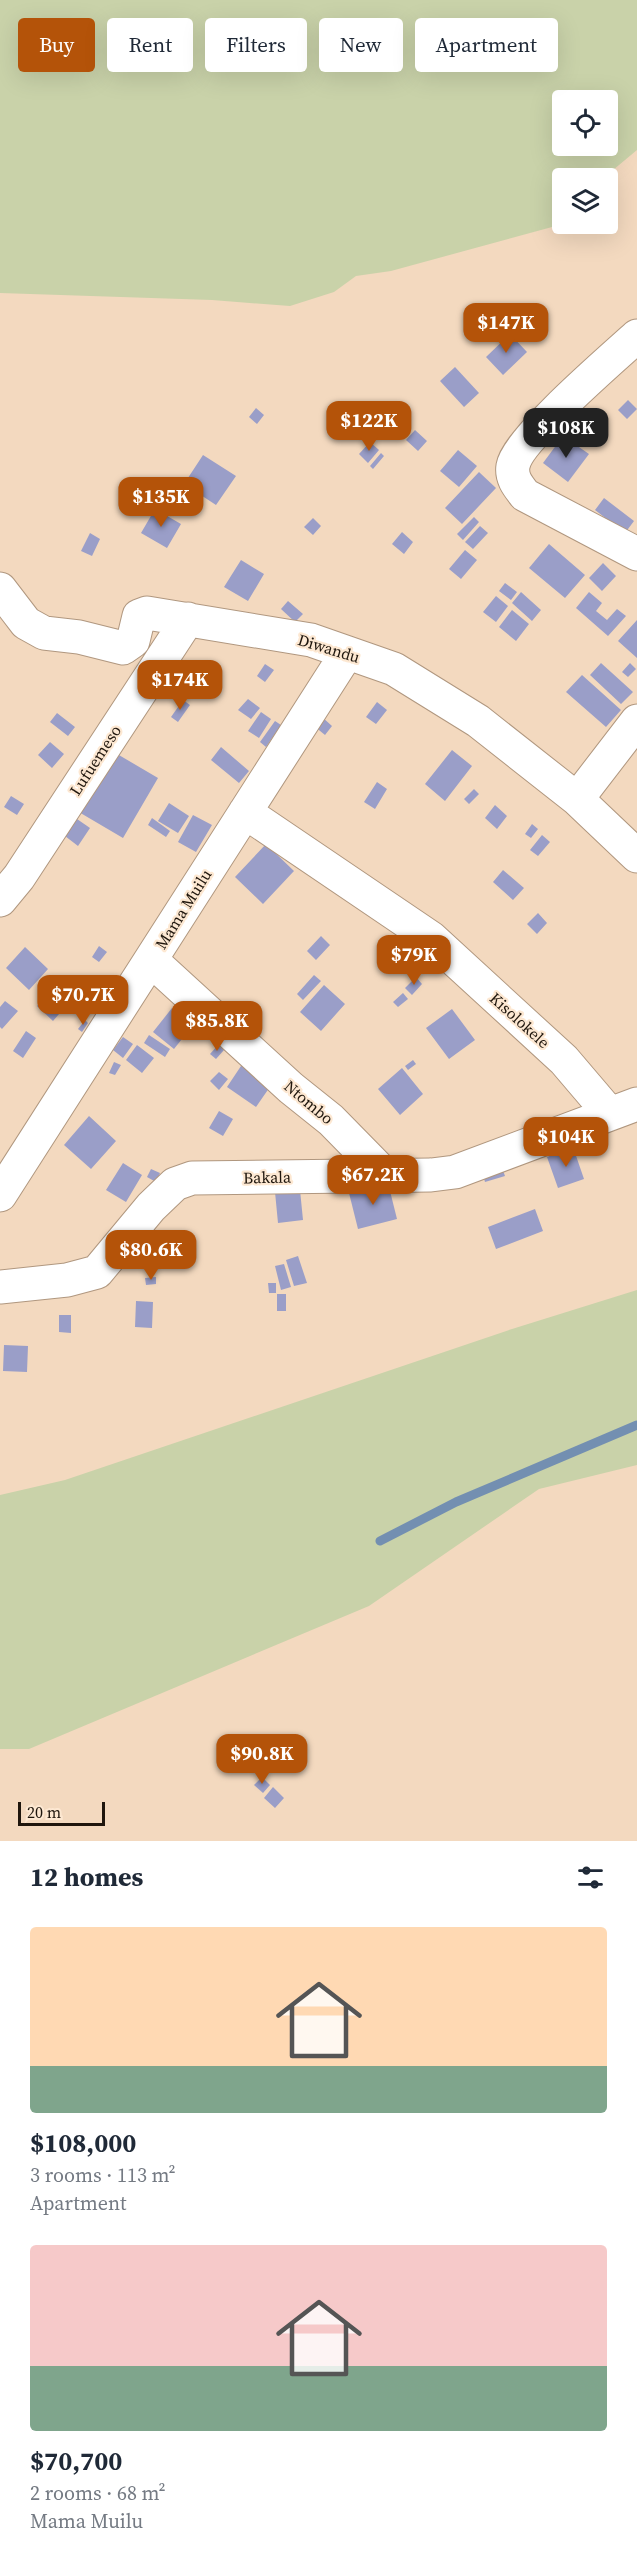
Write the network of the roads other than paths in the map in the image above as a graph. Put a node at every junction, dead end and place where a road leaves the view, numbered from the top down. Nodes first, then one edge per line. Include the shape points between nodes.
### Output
1 (637, 336) edge
2 (637, 554) edge
3 (0, 589) edge
4 (188, 619) junction
5 (347, 653) junction
6 (637, 722) edge
7 (577, 799) junction
8 (245, 812) junction
9 (637, 856) edge
10 (0, 900) edge
11 (151, 960) junction
12 (624, 1109) edge
13 (384, 1175) junction
14 (0, 1195) edge
15 (0, 1287) edge

1 - 2 street via 529,440 513,466 514,481 525,495
3 - 4 street, Diwandu via 26,623 44,633 109,646 123,648 133,641 139,616 147,613
4 - 5 street, Diwandu via 311,640
4 - 10 street, Lufuemeso via 19,877
5 - 7 street, Diwandu via 393,669 478,721
5 - 8 street, Mama Muilu
6 - 7 street
7 - 9 street, Diwandu
8 - 11 street, Mama Muilu
8 - 12 street, Kisolokele via 431,938 564,1060
11 - 13 street, Ntombo via 331,1119
11 - 14 street, Mama Muilu
12 - 13 street, Bakala via 455,1172
13 - 15 street, Bakala via 192,1178 175,1184 151,1207 97,1272 67,1280

